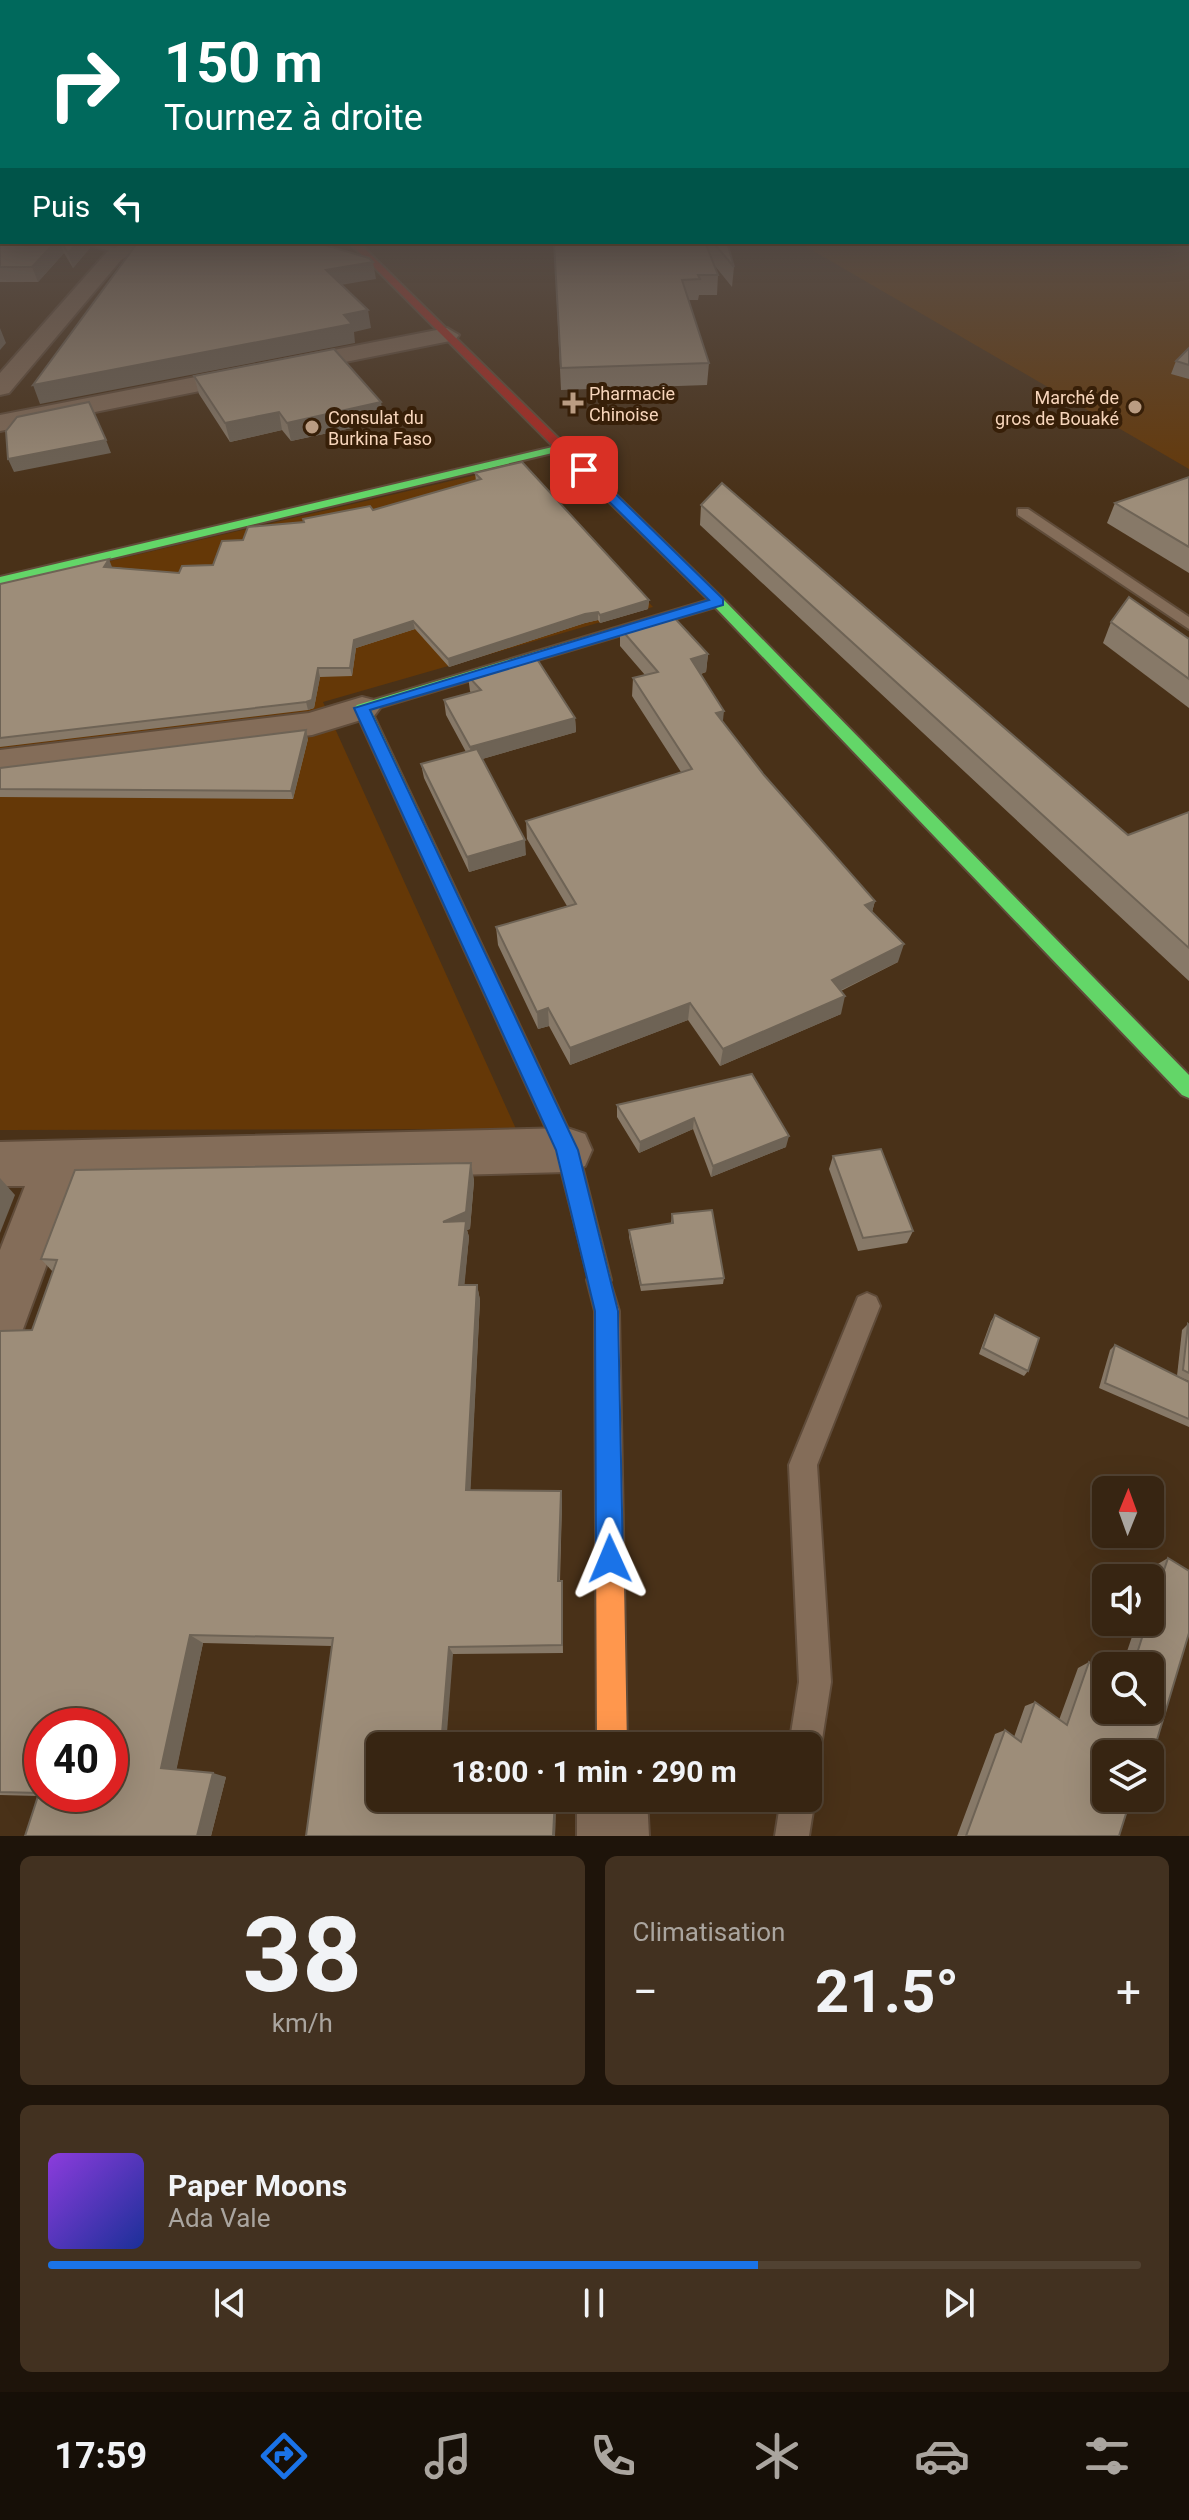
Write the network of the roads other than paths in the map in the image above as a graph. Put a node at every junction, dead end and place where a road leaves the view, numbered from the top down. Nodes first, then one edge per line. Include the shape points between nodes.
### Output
1 (60, 325) edge
2 (437, 325) edge
3 (447, 335) junction
4 (0, 388) edge
5 (0, 423) edge
6 (561, 448) junction
7 (1023, 512) dead end
8 (0, 581) edge
9 (718, 602) junction
10 (1189, 624) edge
11 (362, 708) junction
12 (0, 762) edge
13 (1189, 1089) edge
14 (567, 1150) junction
15 (0, 1164) edge
16 (58, 1165) junction
17 (867, 1306) dead end
18 (0, 1321) edge
19 (612, 1732) edge
20 (807, 1732) edge
21 (612, 1812) edge
22 (796, 1812) edge
23 (613, 1836) edge
24 (792, 1836) edge

1 - 4 street
2 - 3 street
3 - 5 street
3 - 6 street
6 - 8 street
6 - 9 street
7 - 10 lane
9 - 11 street
9 - 13 street
11 - 12 street via 312,724
11 - 14 street
14 - 16 street
14 - 19 street via 607,1311
15 - 16 street
16 - 18 street
17 - 20 lane via 803,1465 815,1682
21 - 23 street
22 - 24 lane

